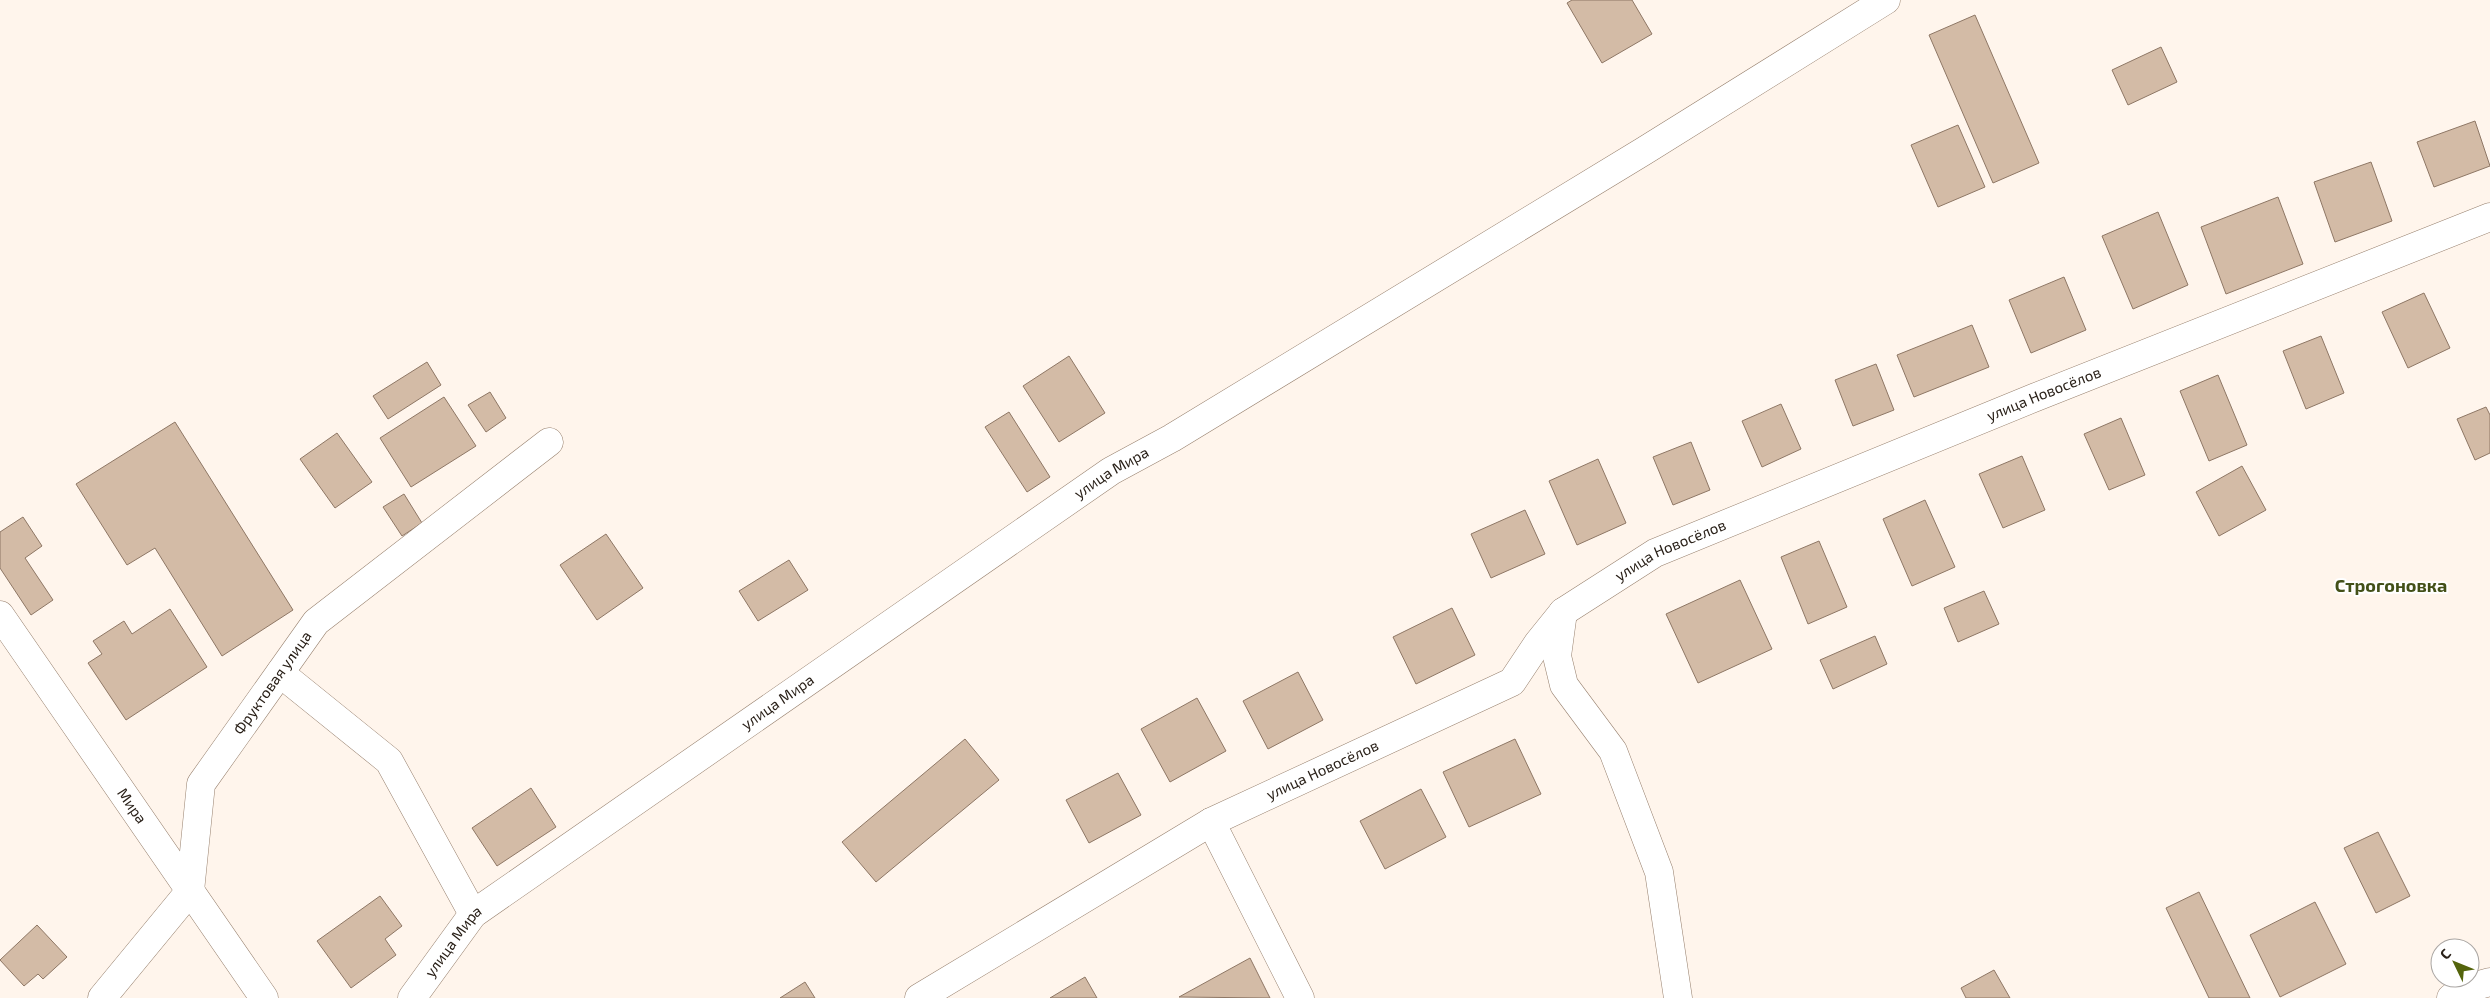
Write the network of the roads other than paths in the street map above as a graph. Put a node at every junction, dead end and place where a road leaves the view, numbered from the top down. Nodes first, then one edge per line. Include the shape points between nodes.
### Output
1 (1886, 0) edge
2 (2490, 217) edge
3 (549, 442) dead end
4 (1563, 612) junction
5 (0, 615) edge
6 (280, 673) junction
7 (1512, 682) junction
8 (1564, 685) junction
9 (1211, 822) junction
10 (190, 891) junction
11 (473, 914) junction
12 (2490, 982) edge
13 (102, 998) edge
14 (264, 998) edge
15 (412, 998) edge
16 (919, 998) edge
17 (1300, 998) edge
18 (1678, 998) edge
19 (2451, 998) edge

1 - 11 street, улица Мира via 1172,438 1111,470
2 - 4 street, улица Новосёлов via 1655,553
3 - 6 street, Фруктовая улица via 316,622
4 - 7 street, улица Новосёлов
4 - 8 street via 1556,656
5 - 10 street, Мира
6 - 10 street, Фруктовая улица via 201,784
6 - 11 street via 389,761
7 - 8 street via 1538,676
7 - 9 street, улица Новосёлов
8 - 18 street via 1613,751 1659,872
9 - 16 street, улица Новосёлов
9 - 17 street
10 - 13 street
10 - 14 street, Мира
11 - 15 street, улица Мира
12 - 19 street via 2461,990

